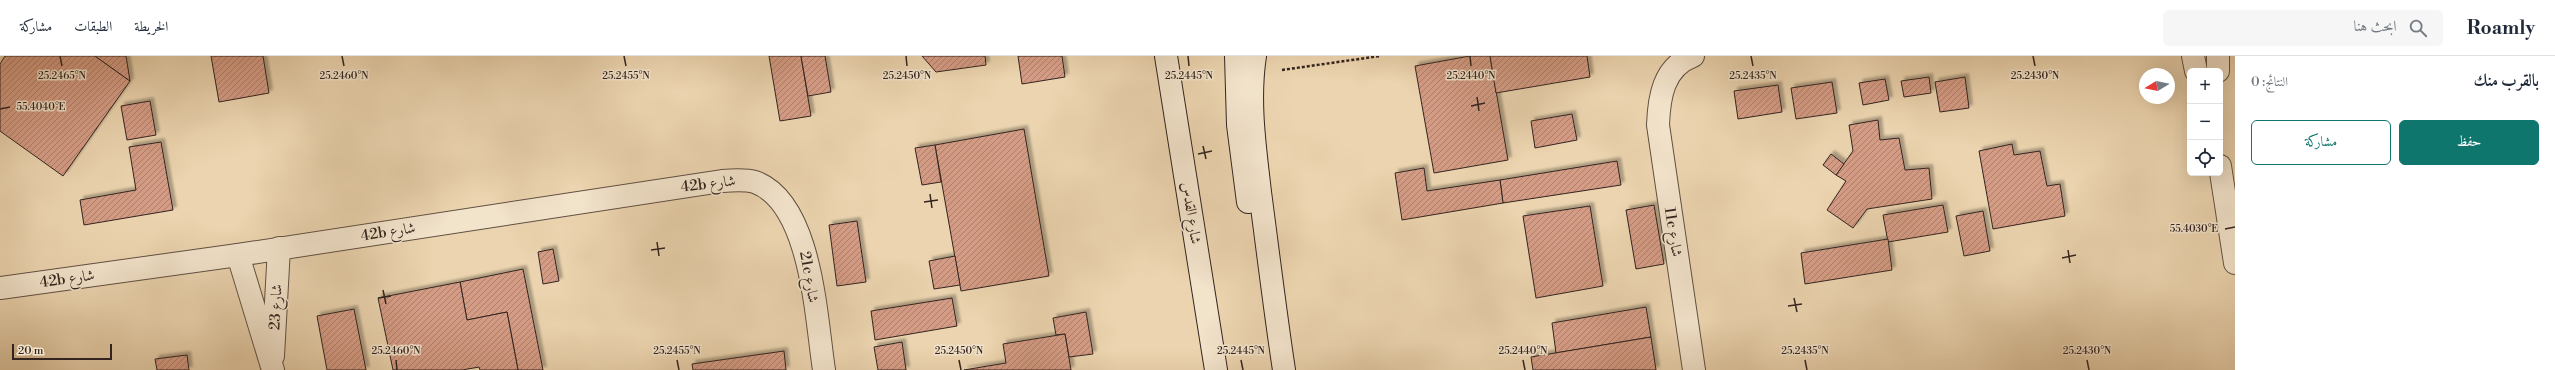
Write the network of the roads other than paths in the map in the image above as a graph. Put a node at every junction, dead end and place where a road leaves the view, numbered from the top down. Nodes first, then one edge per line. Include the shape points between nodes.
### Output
1 (1166, 56) edge
2 (1236, 56) edge
3 (1693, 56) edge
4 (2193, 56) edge
5 (2218, 56) edge
6 (1253, 65) edge
7 (2195, 68) edge
8 (2218, 68) edge
9 (2222, 176) edge
10 (773, 192) joint
11 (280, 248) junction
12 (238, 255) junction
13 (2235, 263) edge
14 (1272, 287) junction
15 (0, 288) edge
16 (272, 368) edge
17 (824, 370) edge
18 (1216, 370) edge
19 (1284, 370) edge
20 (1694, 370) edge

1 - 18 street, شارع القدس
2 - 14 street via 1235,87 1242,171 1258,248
3 - 20 street, 11c شارع via 1686,58 1670,74 1660,94 1658,125
4 - 7 street
5 - 8 street
6 - 14 street via 1253,124
9 - 13 street
10 - 11 street, 42b شارع via 756,182 722,181
10 - 17 street, 21c شارع via 799,229 807,260
11 - 12 street, 42b شارع
11 - 16 street, شارع 23
12 - 15 street, 42b شارع
12 - 16 street, شارع 23
14 - 19 street

